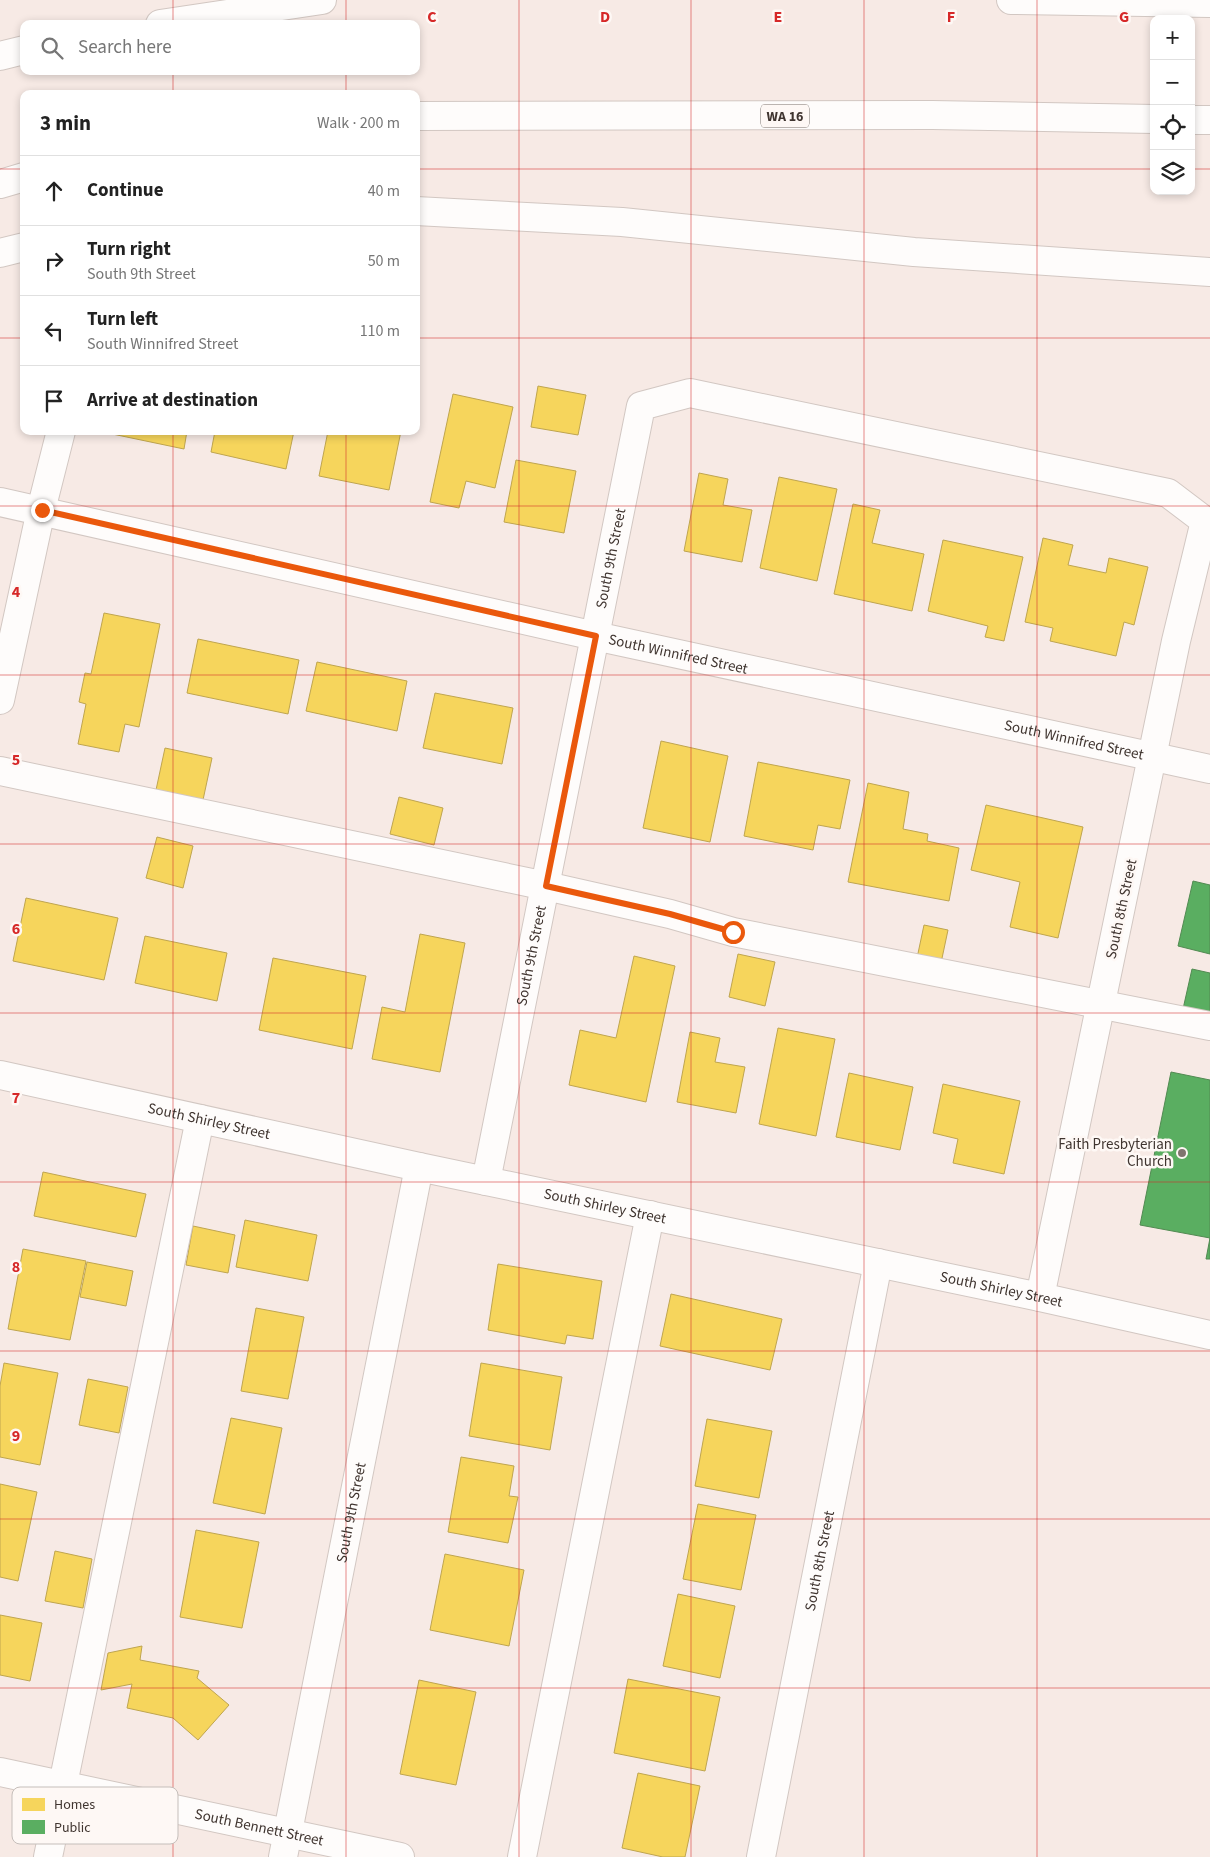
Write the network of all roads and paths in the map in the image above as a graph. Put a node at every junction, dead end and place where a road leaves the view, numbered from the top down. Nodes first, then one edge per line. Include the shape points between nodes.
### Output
1 (322, 0) edge
2 (1011, 0) edge
3 (1210, 3) edge
4 (187, 20) edge
5 (20, 51) edge
6 (0, 56) edge
7 (420, 116) edge
8 (1150, 119) edge
9 (1195, 120) edge
10 (1210, 120) edge
11 (20, 178) edge
12 (0, 184) edge
13 (420, 211) edge
14 (20, 248) edge
15 (0, 253) edge
16 (1210, 272) edge
17 (60, 435) edge
18 (0, 502) edge
19 (42, 510) junction
20 (1205, 521) joint
21 (596, 636) junction
22 (0, 700) edge
23 (1153, 757) junction
24 (1210, 769) edge
25 (0, 771) edge
26 (546, 886) junction
27 (1101, 1006) junction
28 (1210, 1026) edge
29 (0, 1075) edge
30 (200, 1119) junction
31 (419, 1167) junction
32 (486, 1181) junction
33 (650, 1215) junction
34 (878, 1263) junction
35 (1040, 1297) junction
36 (1210, 1335) edge
37 (0, 1772) edge
38 (63, 1785) junction
39 (71, 1787) edge
40 (178, 1816) edge
41 (51, 1844) edge
42 (285, 1844) edge
43 (48, 1857) edge
44 (400, 1857) edge
45 (522, 1857) edge
46 (761, 1857) edge

1 - 4 main road
2 - 3 main road
5 - 6 main road
7 - 8 main road, WA 16
9 - 10 main road
11 - 12 main road
13 - 16 main road via 622,222 914,252
14 - 15 main road
17 - 19 main road
18 - 19 main road, South Winnifred Street
19 - 21 main road, South Winnifred Street
19 - 22 main road
20 - 21 main road, South 9th Street via 1168,493 690,393 641,406
20 - 23 main road, South 8th Street
21 - 23 main road, South Winnifred Street
21 - 26 main road, South 9th Street
23 - 24 main road, South Winnifred Street
23 - 27 main road, South 8th Street
25 - 26 main road
26 - 27 main road via 733,932
26 - 32 main road, South 9th Street
27 - 28 main road
27 - 35 main road, South 8th Street
29 - 30 main road, South Shirley Street
30 - 31 main road, South Shirley Street
30 - 38 main road
31 - 32 main road, South Shirley Street
31 - 42 main road, South 9th Street
32 - 33 main road, South Shirley Street
33 - 34 main road, South Shirley Street
33 - 45 main road
34 - 35 main road, South Shirley Street
34 - 46 main road, South 8th Street
35 - 36 main road, South Shirley Street
37 - 38 main road, South Bennett Street
38 - 39 main road, South Bennett Street
40 - 42 main road, South Bennett Street
41 - 43 main road
42 - 44 main road, South Bennett Street

